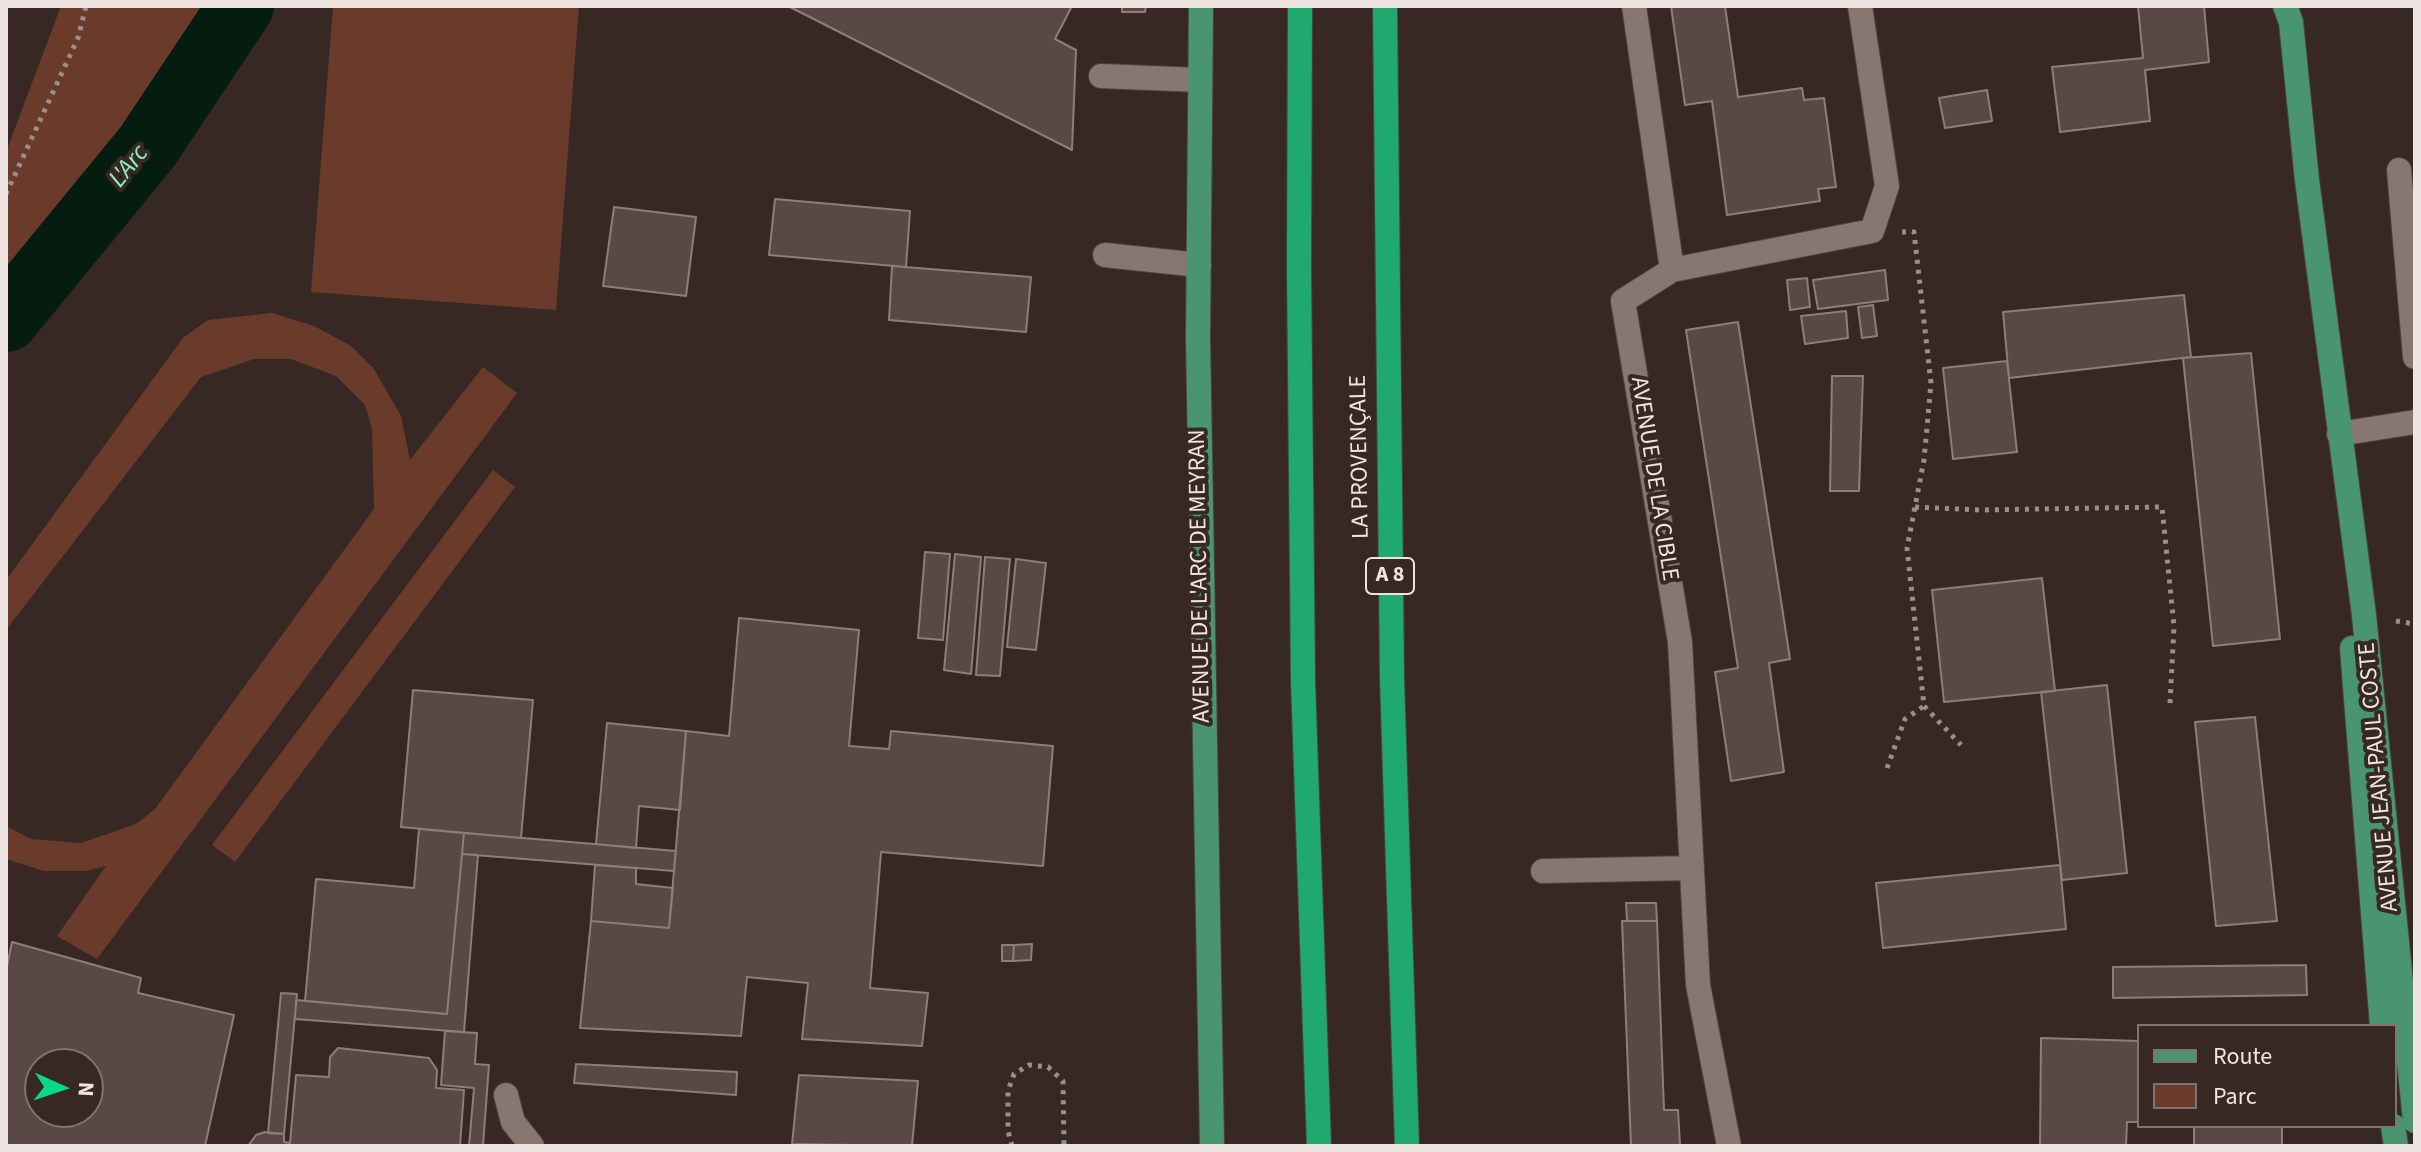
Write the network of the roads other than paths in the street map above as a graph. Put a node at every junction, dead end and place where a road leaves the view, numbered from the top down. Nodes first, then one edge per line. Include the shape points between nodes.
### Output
1 (1201, 6) edge
2 (1300, 6) edge
3 (1385, 6) edge
4 (1634, 6) edge
5 (1860, 6) edge
6 (2291, 11) edge
7 (1101, 76) dead end
8 (1200, 80) junction
9 (2399, 170) dead end
10 (1105, 255) dead end
11 (1199, 265) junction
12 (1672, 270) junction
13 (2415, 357) edge
14 (2415, 422) edge
15 (2339, 434) junction
16 (2364, 689) junction
17 (1692, 868) junction
18 (1543, 871) dead end
19 (2382, 1024) edge
20 (506, 1095) dead end
21 (2415, 1121) edge
22 (532, 1146) edge
23 (1212, 1146) edge
24 (1319, 1146) edge
25 (1407, 1146) edge
26 (1729, 1146) edge

1 - 8 main road, AVENUE DE L'ARC DE MEYRAN
2 - 24 highway via 1303,681
3 - 25 highway, LA PROVENÇALE / A 8 via 1392,679
4 - 12 street
5 - 12 street, AVENUE DE LA CIBLE via 1887,186 1872,231
6 - 15 main road, AVENUE JEAN-PAUL COSTE
7 - 8 street
8 - 11 main road, AVENUE DE L'ARC DE MEYRAN
9 - 13 street
10 - 11 street
11 - 23 main road, AVENUE DE L'ARC DE MEYRAN
12 - 17 street, AVENUE DE LA CIBLE via 1623,301 1680,642
14 - 15 street
15 - 16 main road, AVENUE JEAN-PAUL COSTE
16 - 19 main road, AVENUE JEAN-PAUL COSTE
16 - 21 main road, AVENUE JEAN-PAUL COSTE
17 - 18 street
17 - 26 street, AVENUE DE LA CIBLE via 1698,985
20 - 22 street via 513,1122

